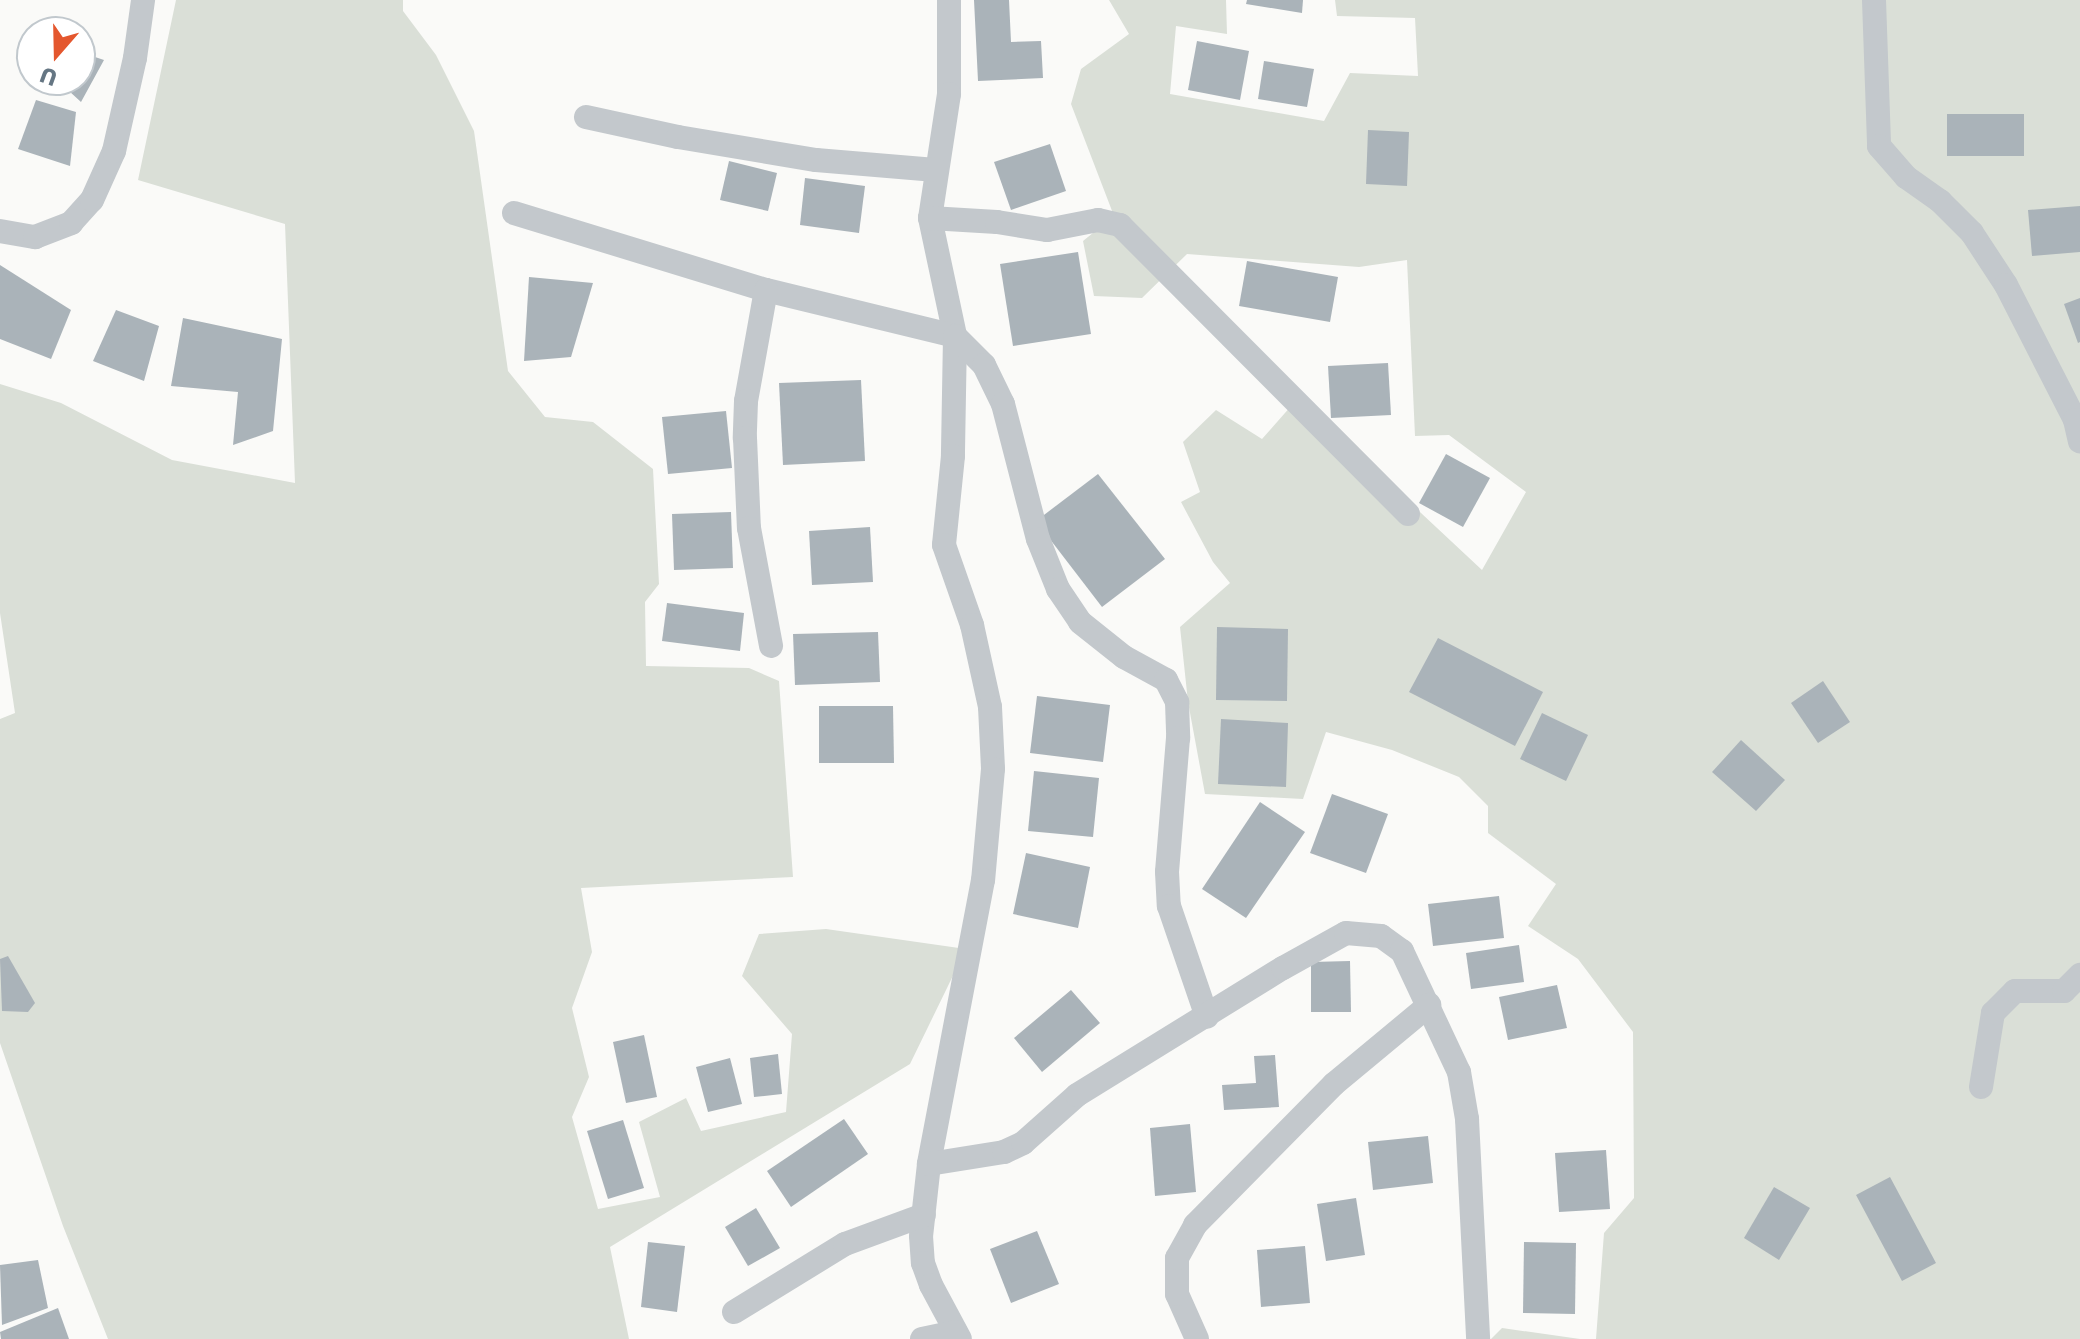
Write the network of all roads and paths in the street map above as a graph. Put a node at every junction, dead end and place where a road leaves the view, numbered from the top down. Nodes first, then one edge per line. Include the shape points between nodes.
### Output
1 (143, 0) edge
2 (949, 0) edge
3 (1874, 0) edge
4 (586, 117) dead end
5 (936, 170) junction
6 (514, 213) dead end
7 (930, 218) junction
8 (0, 231) edge
9 (766, 290) junction
10 (955, 336) junction
11 (2080, 441) edge
12 (1408, 514) dead end
13 (771, 646) dead end
14 (2080, 975) edge
15 (1429, 1005) junction
16 (1207, 1017) junction
17 (1981, 1087) dead end
18 (929, 1164) junction
19 (924, 1215) junction
20 (734, 1312) dead end
21 (958, 1335) edge
22 (922, 1339) edge
23 (1197, 1339) edge
24 (1478, 1339) edge

1 - 8 street via 114,151 92,200 71,223 35,237
2 - 5 street via 949,94
3 - 11 street via 1879,146 1897,170 1972,233 2006,285 2075,420
4 - 5 street via 816,160
5 - 7 street
6 - 9 street
7 - 10 street
7 - 12 street via 1047,230 1098,220 1120,225
9 - 10 street
9 - 13 street via 746,401 745,438 749,528
10 - 16 street via 984,365 1003,404 1038,539 1058,589 1080,622 1124,657 1166,680 1177,702 1169,906
10 - 18 street via 953,456 944,545 972,625 990,707 993,769 983,880
14 - 17 street via 2064,991 2015,991 1993,1013
15 - 16 street via 1402,951 1381,936 1346,933
15 - 23 street via 1334,1084 1195,1225 1177,1258 1177,1294
15 - 24 street via 1459,1072 1467,1119
16 - 18 street via 1077,1095 1023,1143 1004,1152
18 - 19 street
19 - 20 street via 845,1244
19 - 21 street via 923,1263
21 - 22 street

